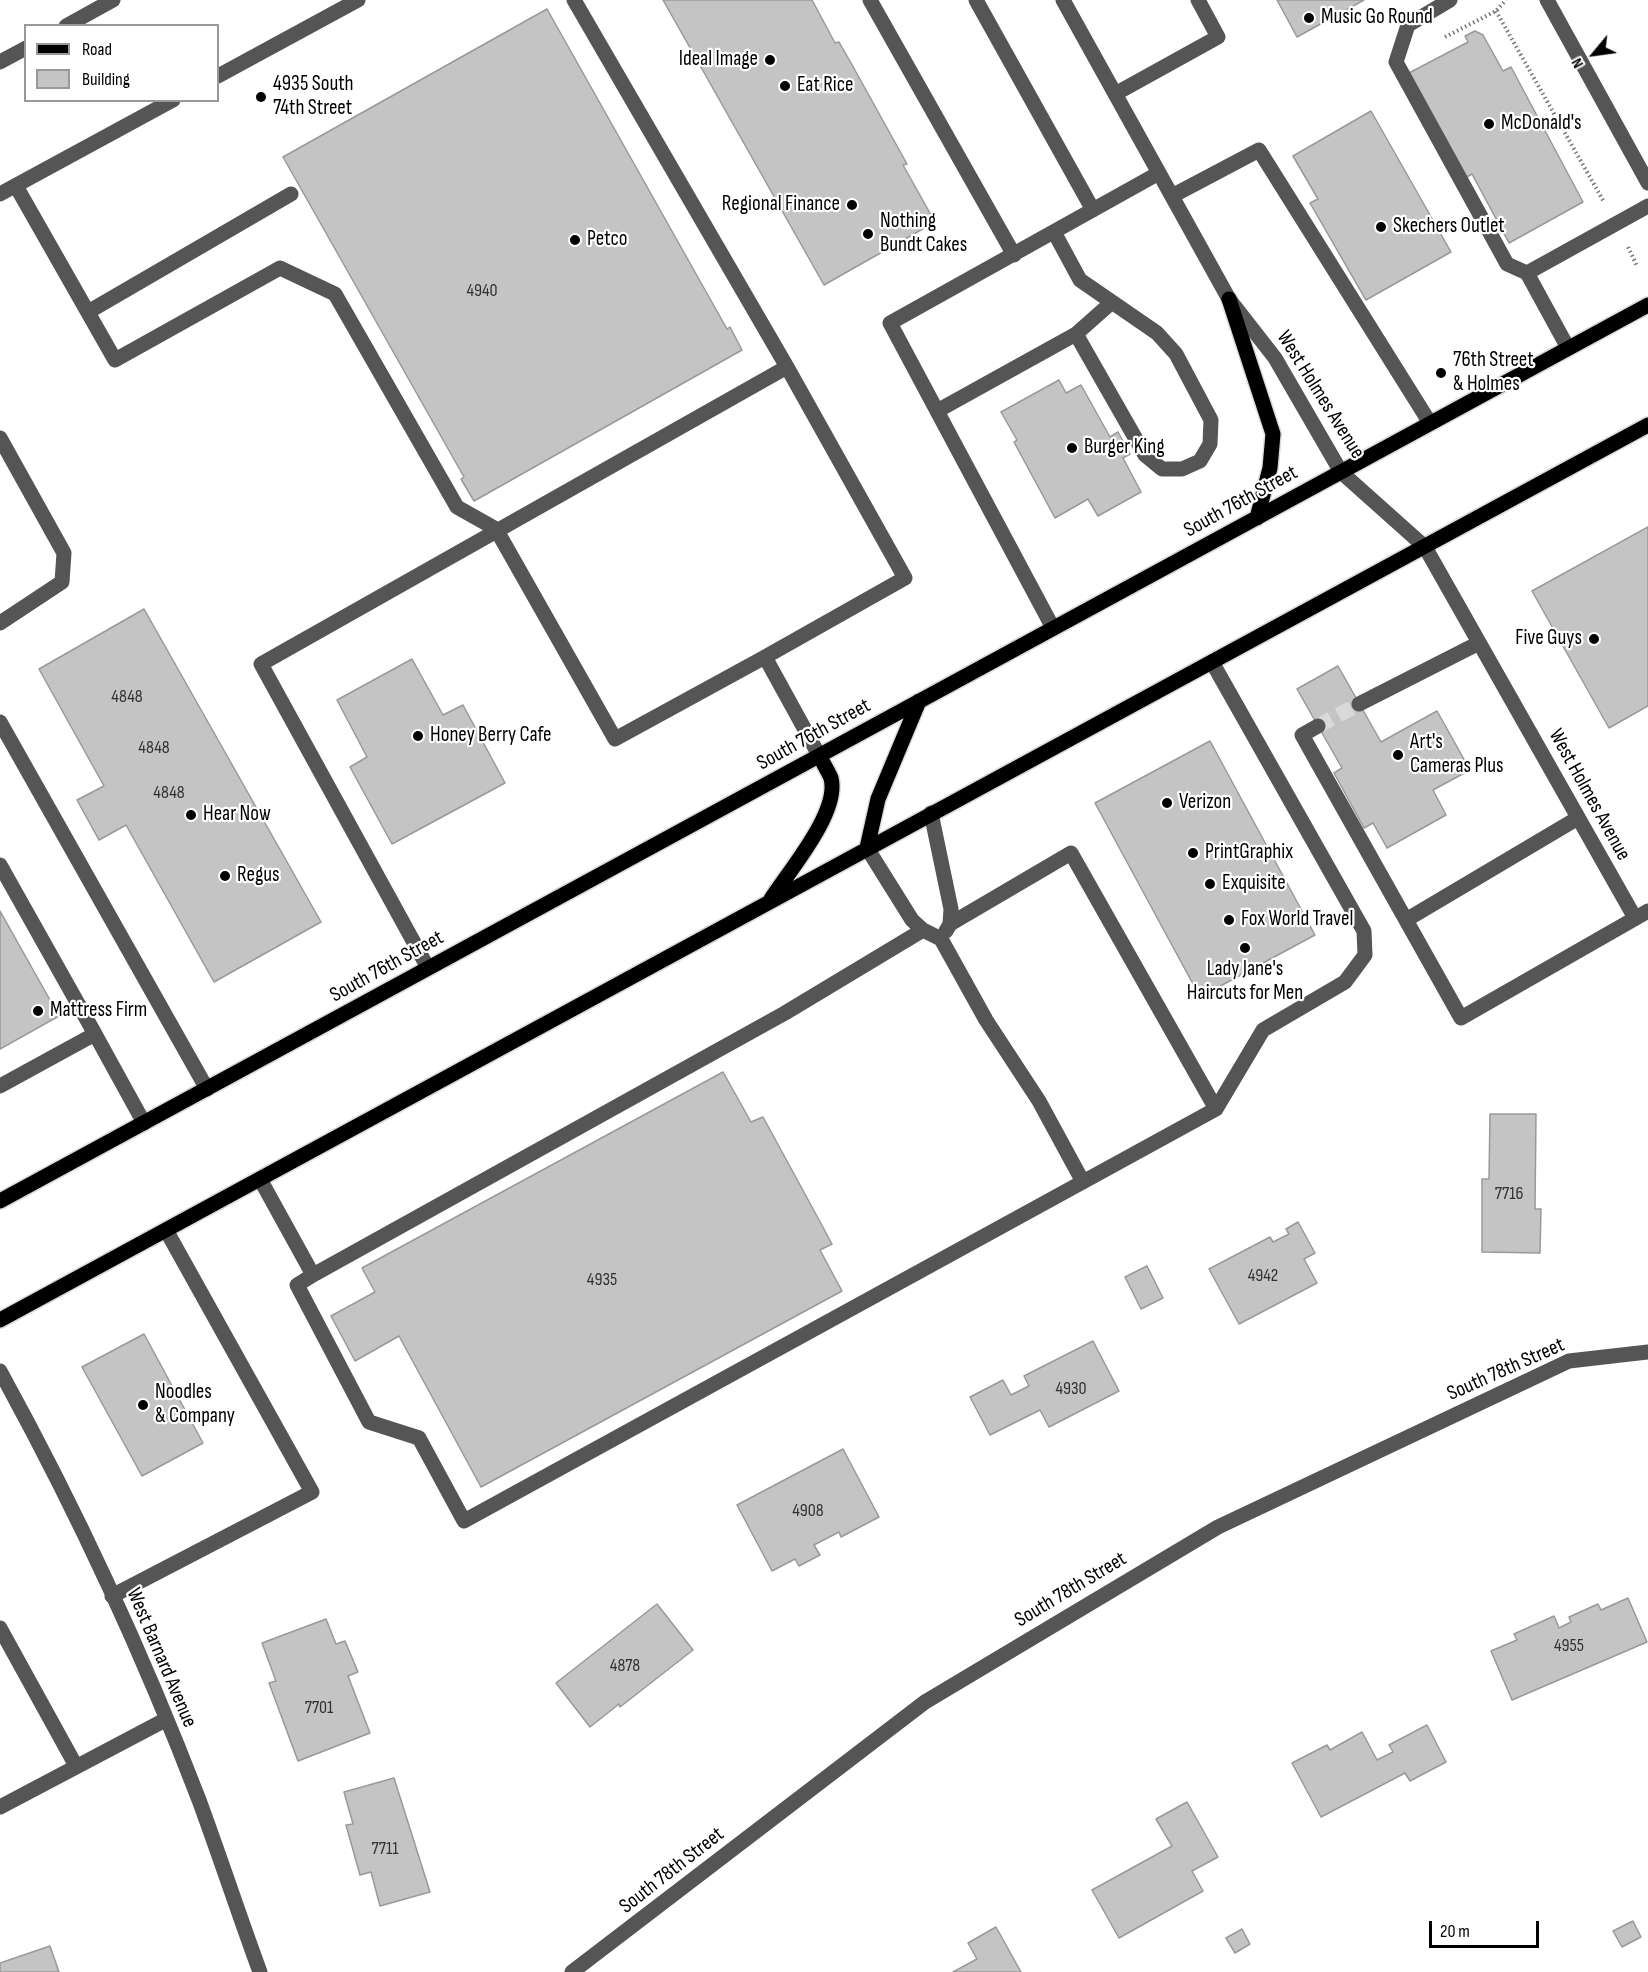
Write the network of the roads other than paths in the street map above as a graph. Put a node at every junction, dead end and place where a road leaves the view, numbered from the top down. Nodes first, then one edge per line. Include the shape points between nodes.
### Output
1 (113, 0) edge
2 (358, 0) edge
3 (574, 0) edge
4 (870, 0) edge
5 (976, 0) edge
6 (1063, 0) edge
7 (1197, 0) edge
8 (1450, 0) edge
9 (1547, 0) edge
10 (70, 24) edge
11 (24, 49) edge
12 (0, 62) edge
13 (219, 75) edge
14 (1115, 94) junction
15 (169, 102) edge
16 (1159, 173) junction
17 (1648, 183) edge
18 (16, 186) junction
19 (0, 194) edge
20 (291, 194) dead end
21 (1172, 196) junction
22 (1648, 206) edge
23 (1093, 210) junction
24 (1054, 232) junction
25 (1014, 255) junction
26 (1527, 273) junction
27 (1229, 299) junction
28 (1111, 303) junction
29 (1648, 305) edge
30 (88, 312) junction
31 (1076, 334) junction
32 (1568, 348) junction
33 (787, 367) junction
34 (937, 411) junction
35 (1430, 423) junction
36 (1648, 425) edge
37 (0, 438) edge
38 (1341, 472) junction
39 (1257, 518) junction
40 (496, 529) junction
41 (1425, 547) junction
42 (0, 623) edge
43 (1053, 628) junction
44 (1479, 643) junction
45 (765, 657) junction
46 (1212, 662) junction
47 (919, 701) junction
48 (1359, 704) tunnel mouth
49 (0, 722) edge
50 (1318, 726) tunnel mouth
51 (820, 757) junction
52 (932, 813) junction
53 (1578, 818) junction
54 (867, 848) junction
55 (0, 866) edge
56 (770, 901) junction
57 (1641, 915) edge
58 (1406, 920) junction
59 (950, 924) junction
60 (923, 930) junction
61 (941, 939) junction
62 (428, 968) junction
63 (95, 1034) junction
64 (0, 1086) edge
65 (207, 1089) junction
66 (1216, 1109) junction
67 (144, 1123) junction
68 (260, 1179) junction
69 (1083, 1182) junction
70 (0, 1201) edge
71 (166, 1230) junction
72 (313, 1275) junction
73 (0, 1320) edge
74 (1648, 1352) edge
75 (0, 1371) edge
76 (112, 1596) junction
77 (0, 1628) edge
78 (165, 1720) junction
79 (76, 1766) junction
80 (0, 1807) edge
81 (260, 1972) edge
82 (572, 1972) edge

1 - 10 street
2 - 13 street
3 - 33 street
4 - 25 street
5 - 23 street
6 - 14 street, West Holmes Avenue
7 - 14 street via 1218,37
8 - 26 street via 1408,25 1396,62 1507,264
9 - 17 street
11 - 12 street
14 - 16 street, West Holmes Avenue
15 - 18 street
16 - 21 street, West Holmes Avenue
16 - 23 street
18 - 19 street
18 - 30 street
20 - 30 street
21 - 27 street, West Holmes Avenue
21 - 35 street via 1259,150
22 - 26 street
23 - 24 street
24 - 25 street
24 - 28 street via 1080,280
25 - 34 street via 891,323
26 - 32 street
27 - 38 street, West Holmes Avenue via 1275,358
27 - 39 main road via 1273,434 1270,468
28 - 31 street
28 - 31 street via 1157,333 1176,354 1211,420 1210,444 1200,461 1182,469 1162,469 1145,455
29 - 32 main road, South 76th Street
30 - 40 street via 115,360 280,268 335,294 457,507
31 - 34 street
32 - 35 main road, South 76th Street
33 - 40 street
33 - 45 street via 905,578
34 - 43 street
35 - 38 main road, South 76th Street
36 - 41 main road
37 - 42 street via 64,553 62,582
38 - 39 main road, South 76th Street
38 - 41 street, West Holmes Avenue
39 - 43 main road, South 76th Street
40 - 45 street via 615,739
40 - 62 street via 261,664
41 - 44 street, West Holmes Avenue
41 - 46 main road
43 - 47 main road, South 76th Street
44 - 48 street
44 - 53 street, West Holmes Avenue
45 - 51 street
46 - 52 main road
46 - 66 street via 1364,930 1365,956 1346,982 1263,1030
47 - 51 main road, South 76th Street
47 - 54 main road via 878,799
49 - 65 street
50 - 58 street via 1302,735
51 - 56 main road via 831,779 831,801 823,820
51 - 62 main road, South 76th Street
52 - 54 main road
52 - 59 street via 951,909
53 - 57 street, West Holmes Avenue
53 - 58 street
54 - 56 main road
54 - 60 street via 912,920
55 - 63 street
56 - 68 main road
57 - 58 street via 1461,1018
59 - 61 street
59 - 66 street via 1071,853
60 - 61 street
60 - 72 street via 785,1013
61 - 69 street
62 - 65 main road, South 76th Street
63 - 64 street
63 - 67 street
65 - 67 main road, South 76th Street
66 - 69 street
67 - 70 main road, South 76th Street
68 - 71 main road
68 - 72 street
69 - 72 street via 464,1521 418,1438 369,1422 297,1285
71 - 73 main road
71 - 76 street via 312,1492
74 - 82 street, South 78th Street via 1569,1361 1218,1527 925,1702
75 - 76 street, West Barnard Avenue via 31,1426
76 - 78 street, West Barnard Avenue
77 - 79 street
78 - 79 street
78 - 81 street, West Barnard Avenue via 199,1800
79 - 80 street

